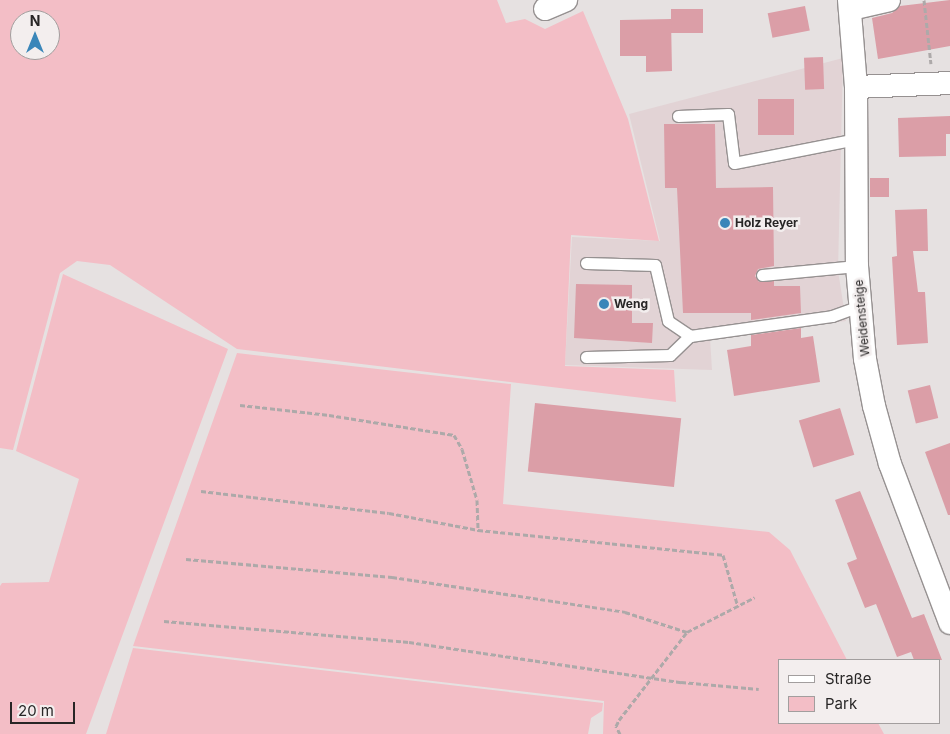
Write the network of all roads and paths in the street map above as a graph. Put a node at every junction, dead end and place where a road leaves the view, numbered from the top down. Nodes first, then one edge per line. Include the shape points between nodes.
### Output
1 (566, 0) edge
2 (888, 0) edge
3 (924, 0) edge
4 (850, 4) edge
5 (545, 9) dead end
6 (942, 84) edge
7 (856, 87) junction
8 (678, 116) dead end
9 (856, 139) junction
10 (586, 263) dead end
11 (857, 266) junction
12 (762, 275) dead end
13 (860, 306) junction
14 (690, 336) junction
15 (586, 357) dead end
16 (240, 405) dead end
17 (201, 491) dead end
18 (478, 530) junction
19 (186, 559) dead end
20 (754, 597) dead end
21 (738, 606) junction
22 (164, 621) dead end
23 (950, 623) edge
24 (687, 632) junction
25 (654, 676) junction
26 (758, 688) dead end
27 (620, 734) edge

1 - 5 street
2 - 4 street
3 - 6 path
4 - 7 street, Weidensteige
6 - 7 street
7 - 9 street, Weidensteige
8 - 9 lane via 728,114 734,163
9 - 11 street, Weidensteige
10 - 14 lane via 654,265 668,320
11 - 12 lane
11 - 13 street, Weidensteige
13 - 14 lane via 832,316
13 - 23 street, Weidensteige via 874,406 890,464
14 - 15 lane via 670,354
16 - 18 path via 454,435 462,449 477,500
17 - 18 path via 389,513
18 - 21 path via 723,555
19 - 24 path via 392,577 625,612
20 - 21 path
21 - 24 path
22 - 25 path via 409,642
24 - 25 path
25 - 26 path via 681,682
25 - 27 path via 619,720 616,726

